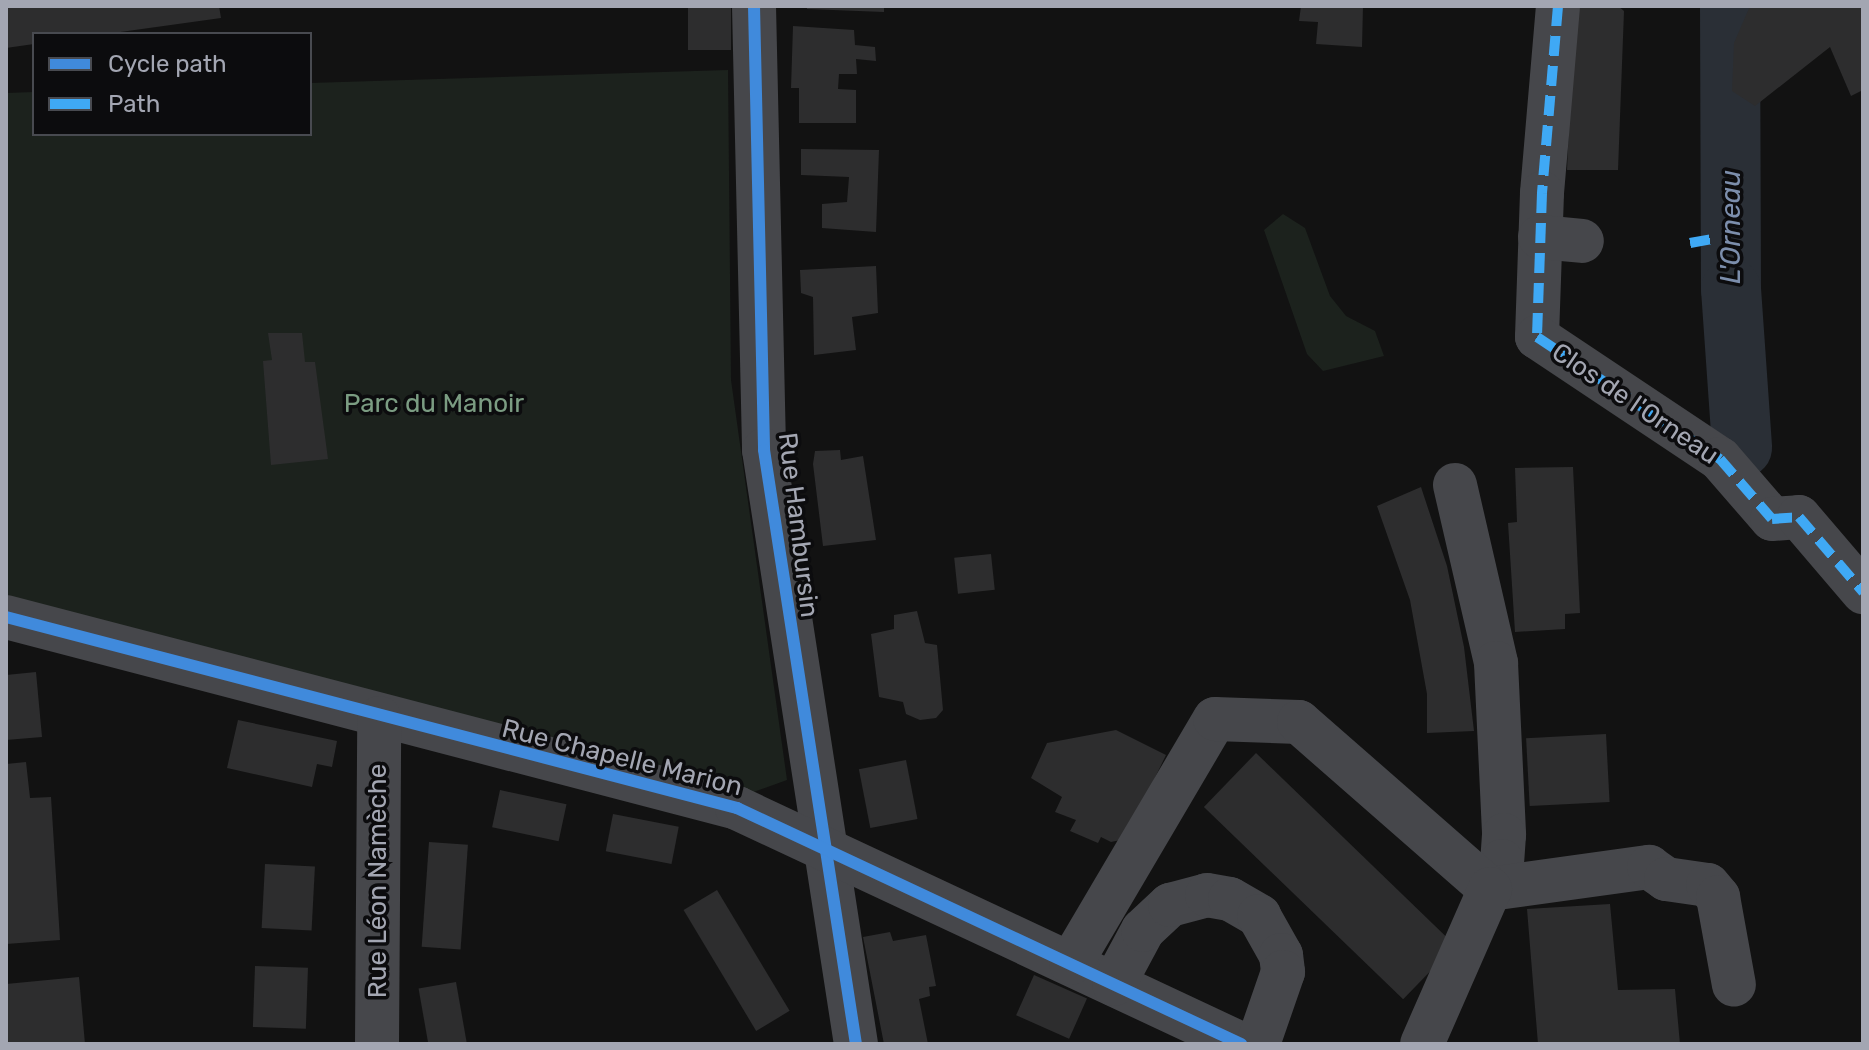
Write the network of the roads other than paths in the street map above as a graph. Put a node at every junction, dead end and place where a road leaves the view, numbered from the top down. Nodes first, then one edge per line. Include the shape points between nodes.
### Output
1 (754, 6) edge
2 (1558, 6) edge
3 (1455, 485) dead end
4 (1863, 592) edge
5 (6, 617) edge
6 (379, 718) junction
7 (821, 845) junction
8 (1490, 889) junction
9 (1071, 963) junction
10 (1114, 984) junction
11 (1734, 985) dead end
12 (377, 1044) edge
13 (856, 1044) edge
14 (1241, 1044) edge
15 (1258, 1044) edge
16 (1422, 1044) edge

1 - 7 street, Rue Hambursin via 764,450
2 - 4 street, Clos de l'Orneau via 1561,239 1537,337 1720,459 1772,519 1799,517
3 - 8 street via 1496,663 1504,835 1502,861
5 - 6 street, Rue Chapelle Marion
6 - 7 street, Rue Chapelle Marion via 737,808
6 - 12 street, Rue Léon Namèche
7 - 9 street, Rue Chapelle Marion
7 - 13 street, Rue Hambursin
8 - 9 street via 1299,722 1215,719
8 - 11 street via 1649,867 1666,879 1713,889
8 - 16 street
9 - 10 street, Rue Chapelle Marion
10 - 14 street, Rue Chapelle Marion
10 - 15 street via 1143,930 1170,905 1207,895 1242,903 1271,931 1283,972

